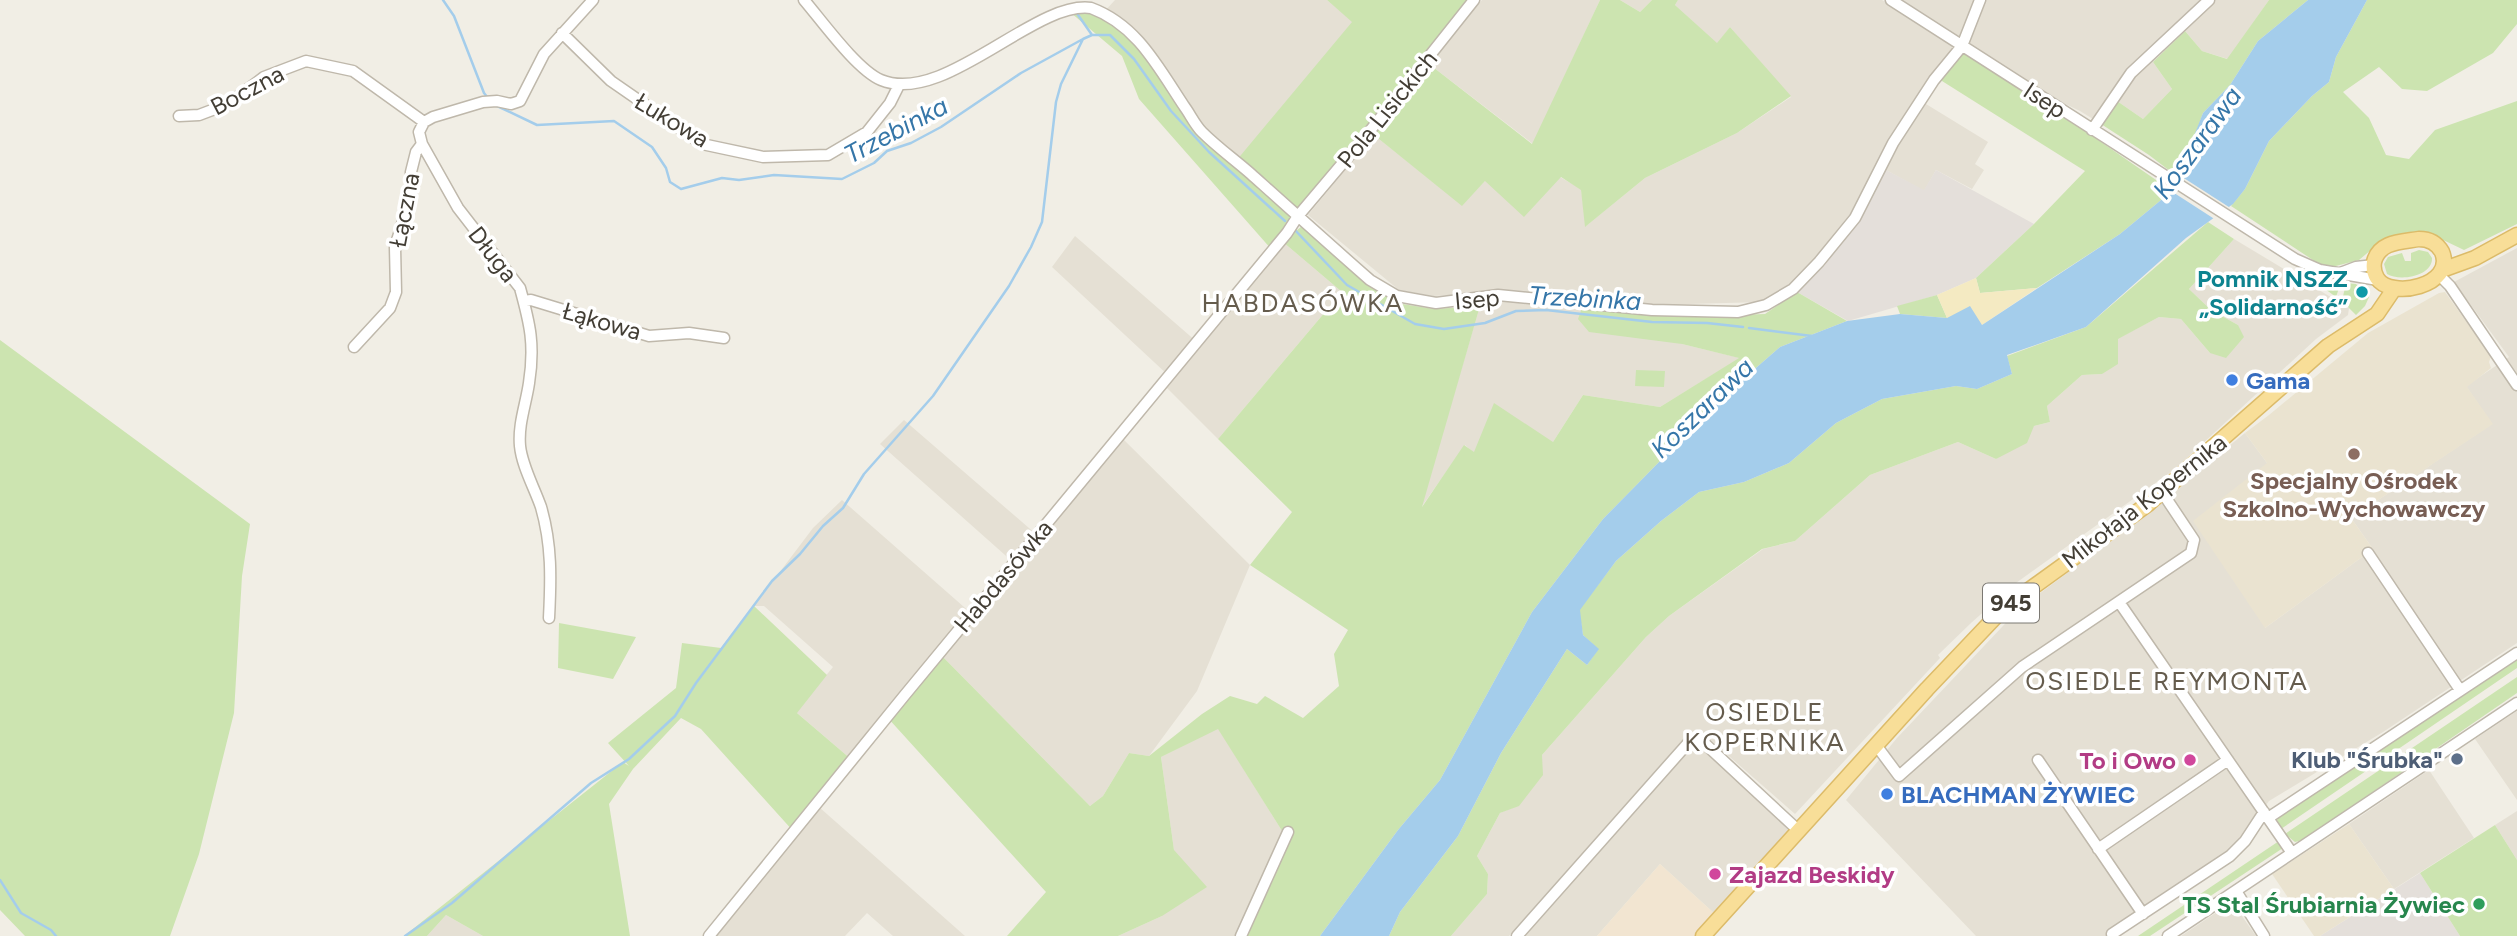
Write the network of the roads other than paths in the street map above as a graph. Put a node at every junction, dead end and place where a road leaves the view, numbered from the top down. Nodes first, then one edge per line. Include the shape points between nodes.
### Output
1 (593, 0) edge
2 (804, 0) edge
3 (1474, 0) edge
4 (1891, 0) edge
5 (1980, 0) edge
6 (2209, 0) edge
7 (562, 33) junction
8 (1962, 46) junction
9 (899, 85) junction
10 (179, 116) dead end
11 (424, 122) junction
12 (2092, 130) junction
13 (422, 144) junction
14 (1298, 216) junction
15 (2517, 235) edge
16 (2486, 250) junction
17 (2442, 254) junction
18 (2374, 265) junction
19 (2343, 272) junction
20 (2441, 272) junction
21 (2384, 284) junction
22 (524, 301) junction
23 (724, 338) dead end
24 (354, 347) dead end
25 (2517, 385) edge
26 (2162, 492) junction
27 (2368, 554) dead end
28 (2119, 602) junction
29 (549, 618) dead end
30 (2517, 653) edge
31 (2460, 690) junction
32 (2517, 703) edge
33 (1876, 745) junction
34 (2038, 760) dead end
35 (2228, 760) junction
36 (2266, 815) junction
37 (1799, 831) junction
38 (1288, 832) dead end
39 (2098, 849) junction
40 (2292, 853) junction
41 (2236, 891) junction
42 (2143, 914) junction
43 (2112, 934) dead end
44 (709, 936) edge
45 (1241, 936) edge
46 (1517, 936) edge
47 (1703, 936) edge
48 (2168, 936) edge
49 (2264, 936) edge

1 - 7 street via 579,7
2 - 9 street via 849,54 880,79
3 - 14 street, Pola Lisickich
4 - 8 street
5 - 8 street, Isep
6 - 12 street via 2131,73
7 - 9 street, Łukowa via 611,81 702,144 763,157 828,155 867,132
7 - 11 street via 544,54 520,101 483,102
8 - 12 street, Isep
8 - 14 street, Isep via 1893,143 1855,218 1793,289 1766,305 1738,312 1509,296 1436,303 1397,296 1370,280
9 - 14 street, Isep via 948,71 1035,19 1070,6 1087,7 1119,23 1142,43 1201,132
10 - 11 street, Boczna via 199,115 228,104 264,77 306,61 353,71
11 - 13 street via 419,132
12 - 19 street, Isep via 2301,263
13 - 22 street, Długa via 458,208 520,288
13 - 24 street, Łączna via 416,152 411,195 395,247 396,292 390,308
14 - 44 street, Habdasówka
15 - 16 main road
16 - 17 main road
16 - 20 main road
17 - 18 main road via 2429,240 2405,241 2384,247
17 - 20 main road
18 - 19 street
18 - 21 main road
19 - 21 street
20 - 21 main road via 2428,283
20 - 25 street
21 - 26 main road, Mikołaja Kopernika / 945 via 2377,314 2328,346
22 - 23 street, Łąkowa via 649,336 689,333
22 - 29 street, Długa via 534,342 519,427 520,449 549,538
26 - 28 street via 2194,546
26 - 33 main road, Mikołaja Kopernika / 945 via 2004,608
27 - 31 street
28 - 33 street via 2022,667 1899,776
28 - 35 street
30 - 31 street
31 - 36 street
32 - 40 street
33 - 37 main road, Mikołaja Kopernika / 945
34 - 39 street
35 - 36 street
35 - 39 street
36 - 40 street
36 - 42 street via 2230,856
37 - 46 street via 1702,741 1689,742
37 - 47 main road, Mikołaja Kopernika / 945
38 - 45 street
39 - 42 street
40 - 41 street
41 - 48 street
41 - 49 street
42 - 43 street

